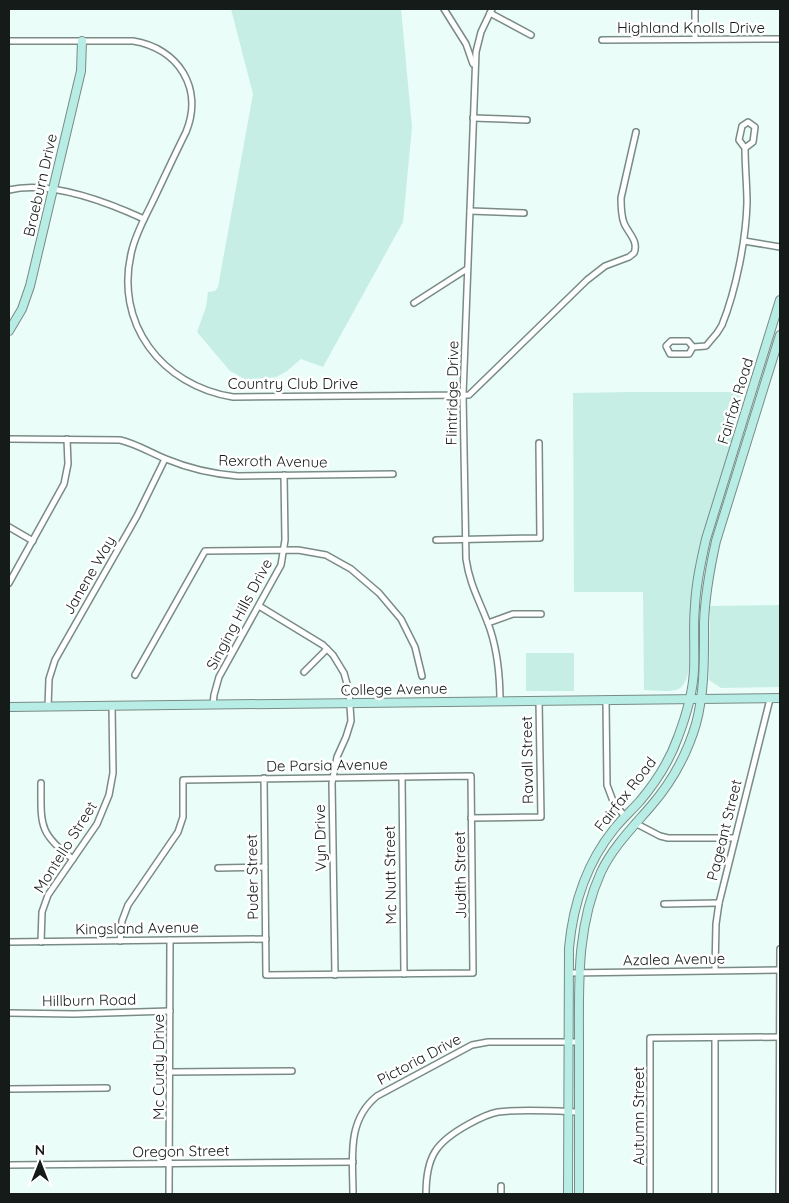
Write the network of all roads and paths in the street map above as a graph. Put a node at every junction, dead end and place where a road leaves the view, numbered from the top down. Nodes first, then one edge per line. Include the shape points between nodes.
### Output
1 (444, 9) edge
2 (694, 9) edge
3 (491, 11) edge
4 (531, 35) dead end
5 (780, 39) edge
6 (602, 40) dead end
7 (695, 40) junction
8 (9, 41) edge
9 (82, 41) junction
10 (475, 79) junction
11 (473, 118) junction
12 (527, 120) dead end
13 (636, 132) dead end
14 (745, 148) junction
15 (53, 189) junction
16 (9, 190) edge
17 (470, 211) junction
18 (524, 213) dead end
19 (144, 219) junction
20 (744, 241) junction
21 (780, 247) edge
22 (468, 269) junction
23 (780, 300) edge
24 (414, 303) dead end
25 (780, 309) edge
26 (9, 331) edge
27 (780, 335) edge
28 (692, 347) junction
29 (778, 350) edge
30 (760, 364) junction
31 (463, 395) junction
32 (761, 398) junction
33 (68, 439) junction
34 (9, 440) edge
35 (539, 443) dead end
36 (165, 459) junction
37 (393, 474) dead end
38 (284, 475) junction
39 (9, 527) edge
40 (436, 540) dead end
41 (465, 540) junction
42 (33, 541) junction
43 (284, 550) junction
44 (9, 583) edge
45 (259, 606) junction
46 (541, 614) dead end
47 (488, 623) junction
48 (327, 649) junction
49 (304, 672) dead end
50 (135, 675) dead end
51 (422, 676) dead end
52 (780, 698) edge
53 (770, 699) junction
54 (689, 700) junction
55 (702, 700) junction
56 (539, 701) junction
57 (606, 701) junction
58 (500, 702) junction
59 (351, 704) junction
60 (213, 705) junction
61 (112, 706) junction
62 (48, 707) junction
63 (9, 708) edge
64 (471, 776) joint
65 (402, 777) junction
66 (264, 778) junction
67 (333, 778) junction
68 (40, 783) dead end
69 (625, 817) junction
70 (472, 818) junction
71 (635, 824) junction
72 (735, 838) junction
73 (73, 859) junction
74 (265, 867) junction
75 (218, 868) dead end
76 (719, 903) junction
77 (664, 904) dead end
78 (266, 939) junction
79 (170, 940) junction
80 (120, 941) junction
81 (9, 942) edge
82 (41, 942) junction
83 (780, 949) edge
84 (715, 970) junction
85 (780, 970) edge
86 (568, 972) junction
87 (579, 973) junction
88 (334, 974) junction
89 (404, 974) junction
90 (170, 1011) junction
91 (9, 1014) edge
92 (780, 1037) edge
93 (715, 1038) junction
94 (568, 1042) junction
95 (579, 1042) junction
96 (292, 1071) dead end
97 (170, 1072) junction
98 (107, 1088) dead end
99 (9, 1089) edge
100 (568, 1111) junction
101 (579, 1112) junction
102 (353, 1162) junction
103 (170, 1164) junction
104 (9, 1165) edge
105 (501, 1186) dead end
106 (170, 1194) edge
107 (353, 1194) edge
108 (426, 1194) edge
109 (501, 1194) edge
110 (568, 1194) edge
111 (579, 1194) edge
112 (650, 1194) edge
113 (715, 1194) edge
114 (779, 1194) edge

1 - 10 street, Flintridge Drive via 470,53
2 - 7 street
3 - 4 street
3 - 10 street, Flintridge Drive via 478,41
5 - 7 street, Highland Knolls Drive
6 - 7 street, Highland Knolls Drive
8 - 9 street, Country Club Drive
9 - 15 main road, Braeburn Drive via 81,72
9 - 19 street, Country Club Drive via 133,41 152,46 166,53 178,65 190,88 192,107 188,125
10 - 11 street, Flintridge Drive
11 - 12 street
11 - 17 street, Flintridge Drive
13 - 31 street via 622,190 621,208 635,242 632,256 605,266 587,280 469,395
14 - 14 street via 753,142 754,127 748,122 742,126 739,140
14 - 20 street via 747,200
15 - 16 street via 30,187
15 - 19 street via 106,202
15 - 26 main road, Braeburn Drive via 28,292
17 - 18 street
17 - 22 street, Flintridge Drive
19 - 31 street, Country Club Drive via 129,261 131,310 154,355 189,383 234,397
20 - 21 street
20 - 28 street via 722,325 706,346
22 - 24 street
22 - 31 street, Flintridge Drive
23 - 30 main road, Fairfax Road
25 - 29 main road via 773,336 774,347
27 - 29 main road, Fairfax Road
28 - 28 street via 689,354 670,354 666,346 671,341 688,341
29 - 32 main road, Fairfax Road
30 - 32 main road via 756,388
30 - 54 main road, Fairfax Road via 701,562 695,604 694,672
31 - 41 street, Flintridge Drive
32 - 55 main road, Fairfax Road via 711,564 705,605
33 - 34 street, Rexroth Avenue
33 - 36 street, Rexroth Avenue via 120,440
33 - 42 street via 64,484
35 - 41 street via 540,538
36 - 38 street, Rexroth Avenue via 221,474
36 - 62 street, Janene Way via 137,516 55,660 49,679
37 - 38 street, Rexroth Avenue
38 - 43 street, Singing Hills Drive
39 - 42 street
40 - 41 street
41 - 47 street, Flintridge Drive via 470,583
42 - 44 street
43 - 45 street, Singing Hills Drive via 277,574
43 - 50 street via 205,551
43 - 51 street via 326,555 351,569 379,593 401,619 415,648
45 - 48 street, Vyn Drive
45 - 60 street, Singing Hills Drive via 219,677
46 - 47 street via 513,614
47 - 58 street, Flintridge Drive via 498,661
48 - 49 street
48 - 59 street, Vyn Drive via 344,673
52 - 53 main road, College Avenue
53 - 55 main road, College Avenue
53 - 72 street, Pageant Street
54 - 55 main road, College Avenue
54 - 57 main road, College Avenue
54 - 69 main road, Fairfax Road via 667,762
55 - 71 main road, Fairfax Road via 679,766
56 - 57 main road, College Avenue
56 - 58 main road, College Avenue
56 - 70 street, Ravall Street via 541,818
57 - 69 street via 607,785
58 - 59 main road, College Avenue
59 - 60 main road, College Avenue
59 - 67 street, Vyn Drive via 349,729 337,757
60 - 61 main road, College Avenue
61 - 62 main road, College Avenue
61 - 73 street, Montello Street via 109,795 97,824
62 - 63 main road, College Avenue
64 - 65 street, De Parsia Avenue
64 - 70 street, Judith Street
65 - 67 street, De Parsia Avenue
65 - 89 street, Mc Nutt Street
66 - 67 street, De Parsia Avenue
66 - 74 street, Puder Street
66 - 80 street, De Parsia Avenue via 183,780 182,817 178,832 128,905
67 - 88 street, Vyn Drive
68 - 73 street via 44,828 51,841
69 - 86 main road, Fairfax Road via 598,853 579,894 570,930
70 - 89 street, Judith Street via 473,973
71 - 72 street via 668,838
71 - 87 main road, Fairfax Road via 609,858 591,897 583,929
72 - 76 street, Pageant Street
73 - 82 street, Montello Street via 44,903
74 - 75 street
74 - 78 street, Puder Street
76 - 77 street
76 - 84 street, Pageant Street
78 - 79 street, Kingsland Avenue
78 - 88 street, Puder Street via 266,975
79 - 80 street, Kingsland Avenue
79 - 90 street, Mc Curdy Drive
80 - 82 street, Kingsland Avenue
81 - 82 street, Kingsland Avenue
83 - 85 street
84 - 85 street, Azalea Avenue
84 - 87 street, Azalea Avenue
85 - 92 street
86 - 87 street, Azalea Avenue
86 - 94 main road, Fairfax Road
87 - 95 main road, Fairfax Road
88 - 89 street
90 - 91 street, Hillburn Road
90 - 97 street, Mc Curdy Drive
92 - 93 street
92 - 114 street
93 - 112 street, Autumn Street via 650,1038
93 - 113 street
94 - 95 street, Pictoria Drive
94 - 100 main road, Fairfax Road
94 - 102 street, Pictoria Drive via 472,1045 383,1092 365,1107 357,1121
95 - 101 main road, Fairfax Road
96 - 97 street
97 - 103 street, Mc Curdy Drive
98 - 99 street
100 - 101 street
100 - 108 street via 499,1112 456,1131 439,1146 430,1161
100 - 110 main road, Fairfax Road
101 - 111 main road, Fairfax Road
102 - 103 street, Oregon Street
102 - 107 street, Pictoria Drive
103 - 104 street, Oregon Street
103 - 106 street, Mc Curdy Drive
105 - 109 street

